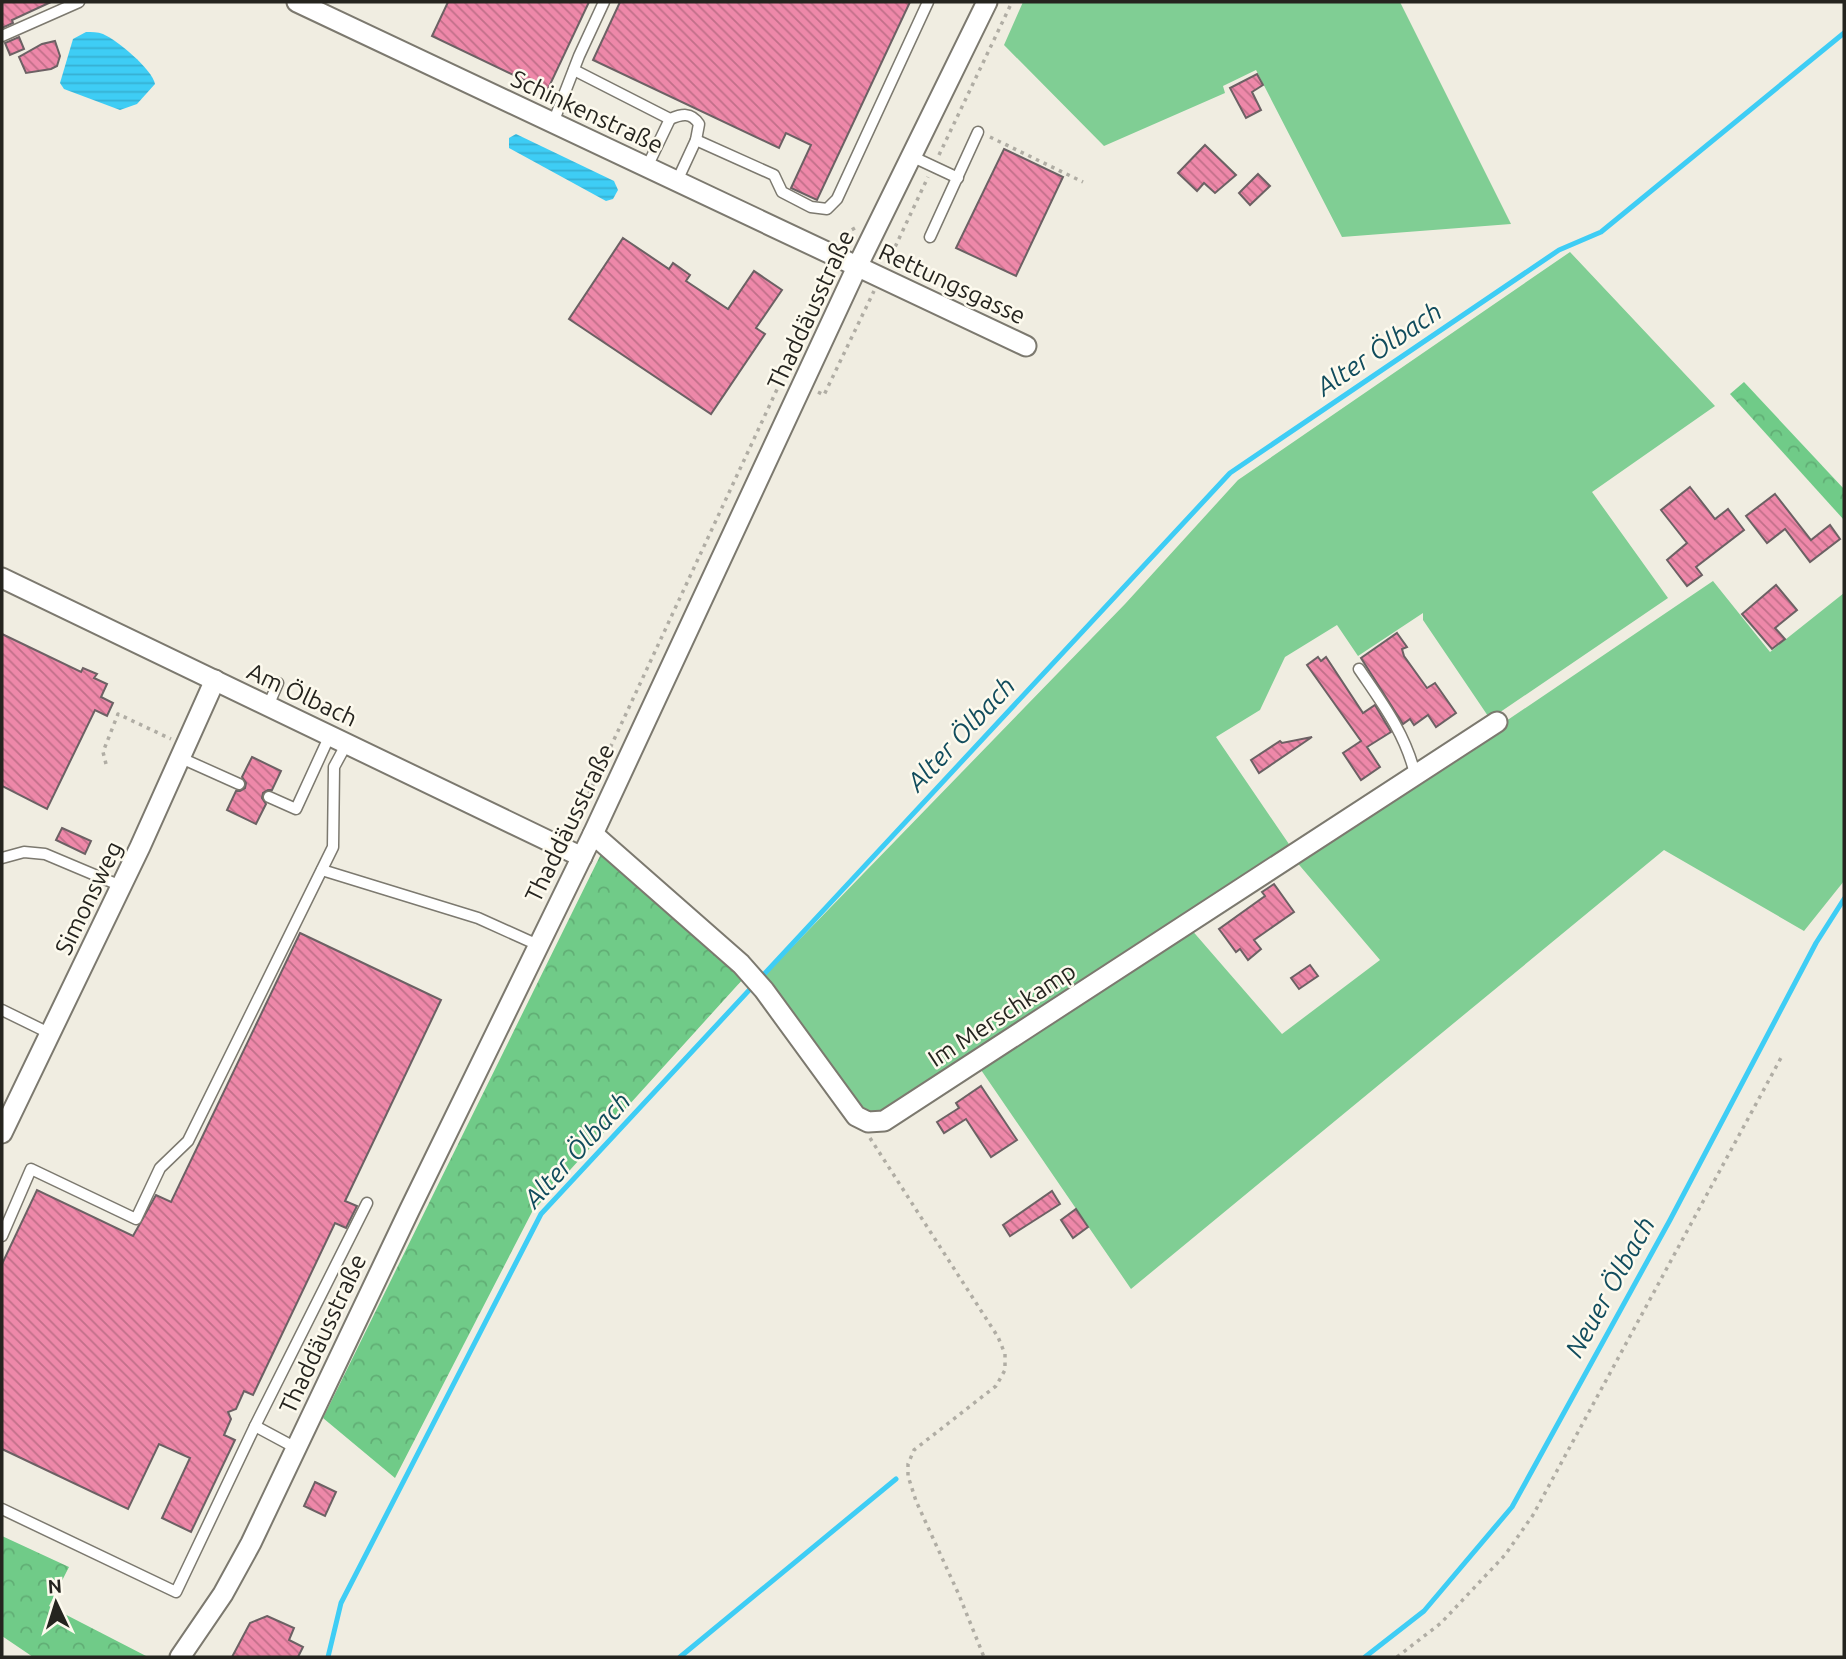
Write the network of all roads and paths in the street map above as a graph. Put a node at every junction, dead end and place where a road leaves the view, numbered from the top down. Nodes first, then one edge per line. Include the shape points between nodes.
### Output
1 (79, 2) edge
2 (297, 2) edge
3 (604, 2) edge
4 (928, 2) edge
5 (987, 2) edge
6 (1012, 2) edge
7 (2, 36) edge
8 (574, 70) junction
9 (670, 119) junction
10 (553, 123) junction
11 (978, 132) joint
12 (696, 140) junction
13 (911, 156) junction
14 (647, 167) junction
15 (933, 167) junction
16 (958, 178) junction
17 (677, 181) junction
18 (1083, 182) dead end
19 (859, 223) dead end
20 (930, 237) dead end
21 (833, 255) junction
22 (857, 267) junction
23 (880, 278) junction
24 (1026, 346) dead end
25 (784, 376) junction
26 (804, 384) junction
27 (2, 578) edge
28 (1359, 669) dead end
29 (215, 680) junction
30 (278, 683) dead end
31 (268, 706) junction
32 (1497, 722) dead end
33 (339, 739) junction
34 (183, 752) junction
35 (106, 764) dead end
36 (1415, 774) junction
37 (239, 784) dead end
38 (269, 797) dead end
39 (593, 834) junction
40 (573, 852) junction
41 (2, 858) edge
42 (322, 870) junction
43 (121, 887) junction
44 (538, 945) junction
45 (2, 1010) edge
46 (51, 1034) junction
47 (1782, 1056) dead end
48 (868, 1122) junction
49 (2, 1133) edge
50 (367, 1203) dead end
51 (2, 1236) edge
52 (255, 1426) junction
53 (296, 1448) junction
54 (2, 1509) edge
55 (180, 1657) edge
56 (985, 1657) edge
57 (1397, 1657) edge

1 - 7 lane
2 - 10 street, Schinkenstraße
3 - 8 lane
4 - 12 lane via 837,199 827,209 811,207 782,192 774,175
5 - 13 street, Thaddäusstraße
6 - 15 path
8 - 9 lane
8 - 10 lane
9 - 12 lane via 683,114 695,118 699,124
9 - 14 lane
10 - 14 street, Schinkenstraße
11 - 16 lane
11 - 18 path
12 - 17 lane
13 - 15 lane
13 - 22 street, Thaddäusstraße
14 - 17 street, Schinkenstraße
15 - 16 lane
15 - 23 path
16 - 20 lane
17 - 21 street, Schinkenstraße
19 - 21 path via 844,234
21 - 22 street, Schinkenstraße
21 - 25 path via 822,278 820,297
22 - 23 street, Rettungsgasse
22 - 26 street, Thaddäusstraße
23 - 24 street, Rettungsgasse
23 - 26 path via 824,395
25 - 26 path
25 - 40 path
26 - 39 street, Thaddäusstraße
27 - 29 street, Am Ölbach
28 - 36 lane via 1397,725
29 - 31 street, Am Ölbach
29 - 34 street, Simonsweg
30 - 31 lane
31 - 33 street, Am Ölbach
32 - 36 street, Im Merschkamp
33 - 38 lane via 296,809
33 - 40 street, Am Ölbach
33 - 42 lane via 333,847
34 - 35 path via 118,714 103,752
34 - 37 lane
34 - 43 street, Simonsweg
36 - 48 street, Im Merschkamp via 884,1121
39 - 40 street, Thaddäusstraße
39 - 48 street via 741,964 856,1116
40 - 44 street, Thaddäusstraße
41 - 43 lane via 24,852 45,854
42 - 44 lane via 478,918
42 - 51 lane via 188,1141 160,1168 136,1219 31,1169
43 - 46 street, Simonsweg
44 - 53 street, Thaddäusstraße
45 - 46 lane
46 - 49 street, Simonsweg
47 - 57 path via 1533,1515 1505,1555 1441,1623
48 - 56 path via 867,1133 999,1337 1005,1354 1005,1370 996,1386 914,1450 908,1464 916,1501
50 - 52 lane
52 - 53 lane
52 - 54 lane via 176,1592
53 - 55 street, Thaddäusstraße via 228,1584

